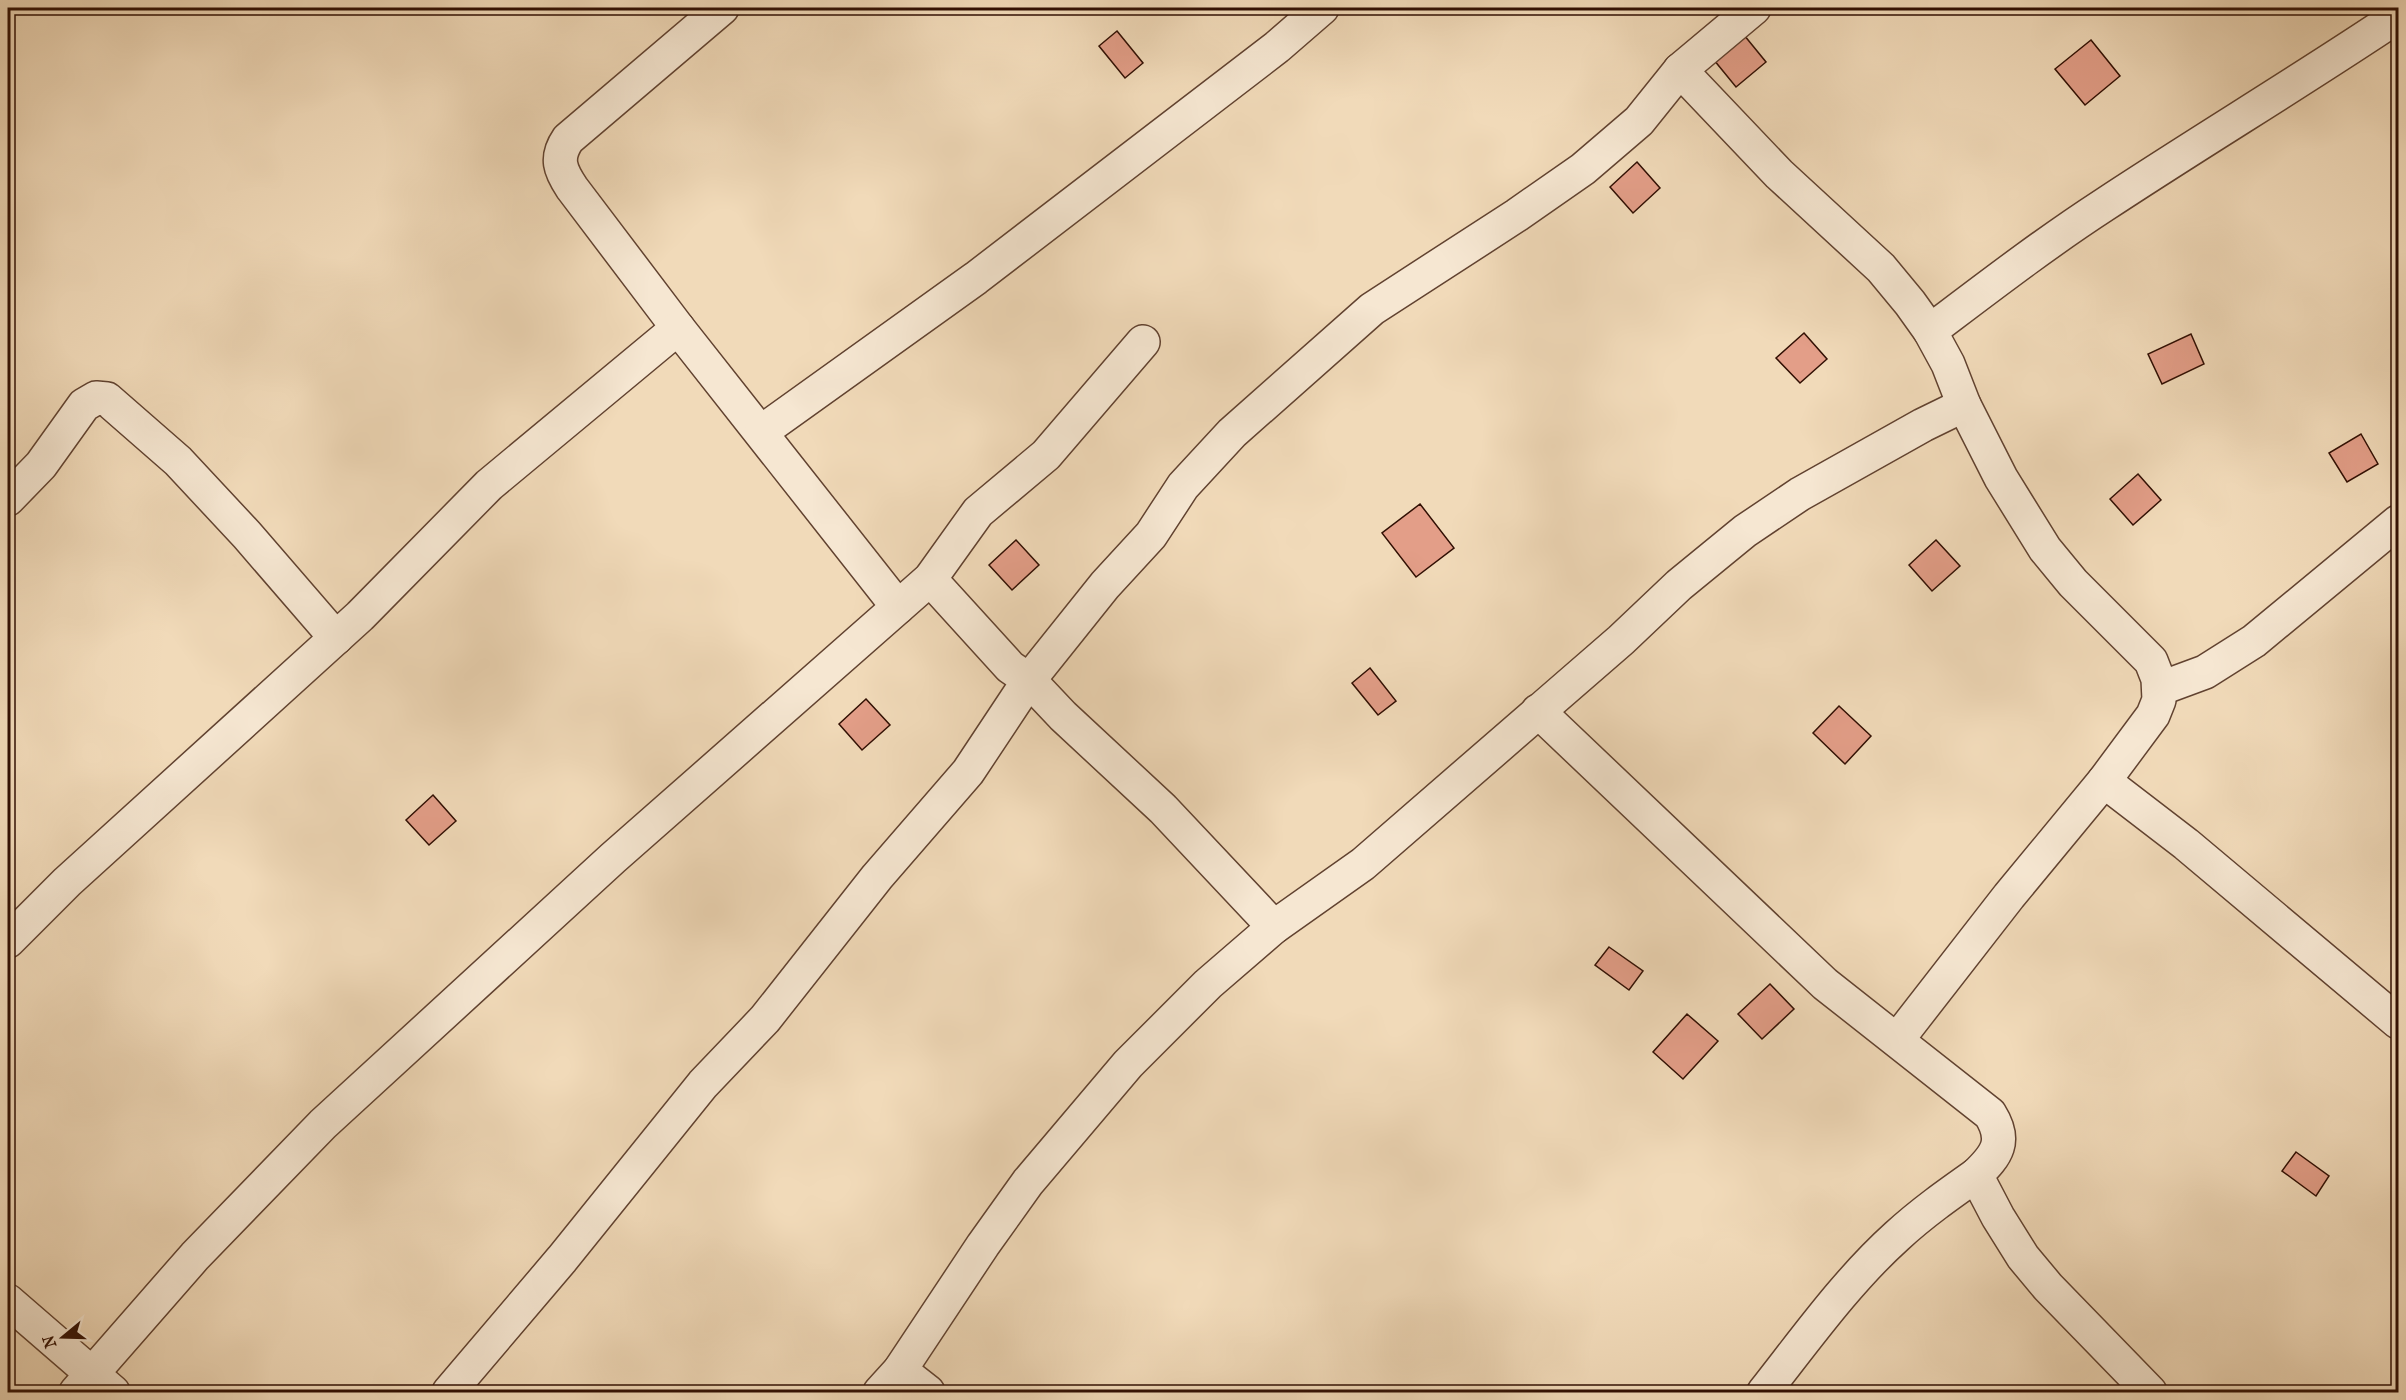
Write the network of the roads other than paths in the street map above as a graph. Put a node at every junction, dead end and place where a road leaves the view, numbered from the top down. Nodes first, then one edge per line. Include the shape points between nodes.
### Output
1 (722, 8) edge
2 (1322, 8) edge
3 (1754, 8) edge
4 (2398, 16) edge
5 (1680, 70) junction
6 (678, 328) junction
7 (1930, 331) junction
8 (1143, 342) dead end
9 (1964, 405) junction
10 (761, 432) junction
11 (8, 499) edge
12 (2398, 522) edge
13 (930, 579) junction
14 (898, 607) junction
15 (336, 639) junction
16 (1029, 680) junction
17 (2160, 689) junction
18 (1538, 711) junction
19 (2104, 782) junction
20 (1274, 927) junction
21 (8, 941) edge
22 (2398, 1022) edge
23 (1897, 1040) junction
24 (1977, 1175) junction
25 (8, 1301) edge
26 (890, 1381) edge
27 (94, 1386) edge
28 (449, 1392) edge
29 (928, 1392) edge
30 (1764, 1392) edge
31 (2150, 1392) edge

1 - 6 street via 568,139 558,159 572,188
2 - 10 street via 1277,47 976,278
3 - 5 street
4 - 7 street via 2103,206
5 - 7 street via 1779,174 1881,268
5 - 16 street via 1639,120 1583,169 1372,309 1232,433 1183,486 1151,536 1104,585
6 - 10 street
6 - 15 street via 489,485
7 - 9 street
8 - 13 street via 1046,454 978,512
9 - 17 street via 2001,478 2045,549 2073,583 2151,661
9 - 18 street via 1800,494 1745,531 1678,585
10 - 14 street
11 - 15 street via 41,465 84,405 96,398 107,399 178,460
12 - 17 street via 2254,641 2205,672
13 - 14 street
13 - 16 street via 1010,667
14 - 27 street via 604,866 323,1124 195,1256
15 - 21 street via 67,882
16 - 20 street via 1163,809
16 - 28 street via 968,772
17 - 19 street via 2153,715
18 - 20 street via 1363,864
18 - 23 street via 1824,984
19 - 22 street via 2186,844
19 - 23 street
20 - 26 street via 1208,984 1128,1064 1028,1182
23 - 24 street via 1990,1114 1998,1127 1999,1141 1992,1159
24 - 30 street via 1927,1209 1894,1238
24 - 31 street via 2024,1257
25 - 27 street
26 - 29 street

